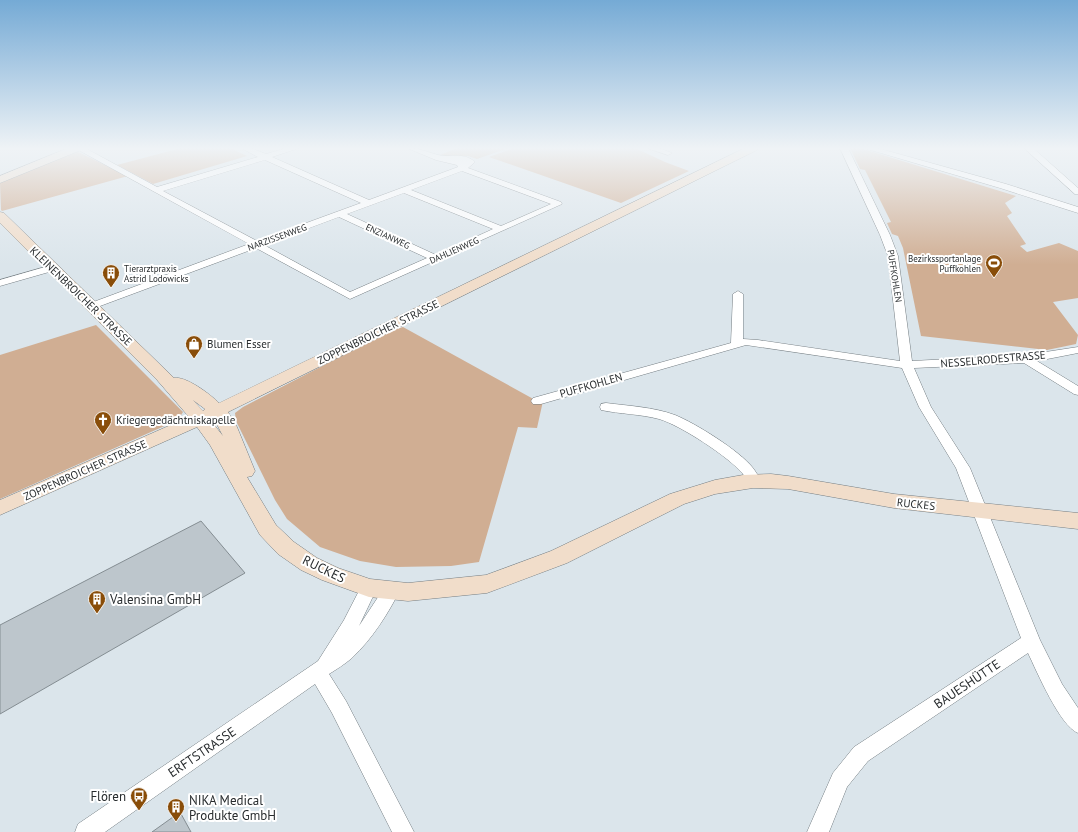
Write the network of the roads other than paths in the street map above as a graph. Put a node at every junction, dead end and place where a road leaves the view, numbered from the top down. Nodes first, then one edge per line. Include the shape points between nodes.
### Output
1 (150, 187) edge
2 (166, 187) edge
3 (332, 187) edge
4 (413, 187) edge
5 (512, 187) edge
6 (673, 187) edge
7 (862, 187) edge
8 (1001, 187) edge
9 (156, 190) junction
10 (405, 190) junction
11 (1078, 201) edge
12 (1051, 202) junction
13 (369, 203) junction
14 (1078, 210) edge
15 (340, 214) junction
16 (0, 216) edge
17 (500, 229) junction
18 (256, 245) junction
19 (435, 258) junction
20 (52, 268) junction
21 (0, 283) edge
22 (738, 294) dead end
23 (92, 306) junction
24 (737, 344) junction
25 (1078, 350) edge
26 (1026, 359) junction
27 (908, 366) junction
28 (1078, 391) edge
29 (537, 400) dead end
30 (606, 407) dead end
31 (208, 415) junction
32 (754, 481) junction
33 (0, 508) edge
34 (980, 511) junction
35 (1078, 520) edge
36 (381, 586) junction
37 (1031, 641) junction
38 (318, 672) junction
39 (1078, 724) edge
40 (86, 832) edge
41 (403, 832) edge
42 (818, 832) edge

1 - 9 street
2 - 9 street
3 - 13 street
4 - 10 street, NARZISSENWEG
5 - 17 street, DAHLIENWEG via 558,204
6 - 31 main road, ZOPPENBROICHER STRASSE
7 - 27 street, PUFFKOHLEN via 893,256
8 - 12 street
9 - 18 street
10 - 13 street, NARZISSENWEG
10 - 17 street
11 - 12 street
12 - 14 street
13 - 15 street, NARZISSENWEG
15 - 18 street, NARZISSENWEG
15 - 19 street, ENZIANWEG
16 - 20 main road, KLEINENBROICHER STRASSE
17 - 19 street, DAHLIENWEG
18 - 19 street, DAHLIENWEG via 350,296
18 - 23 street, NARZISSENWEG
20 - 21 street
20 - 23 main road, KLEINENBROICHER STRASSE
22 - 24 street
23 - 31 main road, KLEINENBROICHER STRASSE via 163,376
24 - 27 street, PUFFKOHLEN via 758,343
24 - 29 street, PUFFKOHLEN
25 - 26 street, NESSELRODESTRASSE
26 - 27 street, NESSELRODESTRASSE
26 - 28 street
27 - 34 street, PUFFKOHLEN via 925,407 963,468
30 - 32 street via 644,412 681,423 735,459
31 - 33 main road, ZOPPENBROICHER STRASSE
31 - 36 main road, RUCKES via 218,443 268,530 286,548 309,564 330,574
32 - 34 main road, RUCKES via 786,483 892,501
32 - 36 main road, RUCKES via 727,484 677,499 559,557 487,584 423,591
34 - 35 main road, RUCKES
34 - 37 street
36 - 38 street, ERFTSTRASSE via 355,618 336,650
36 - 38 street, ERFTSTRASSE via 374,620 345,653
37 - 39 street via 1055,690
37 - 42 street, BAUESHÜTTE via 861,754 840,780
38 - 40 street, ERFTSTRASSE
38 - 41 street via 339,706

